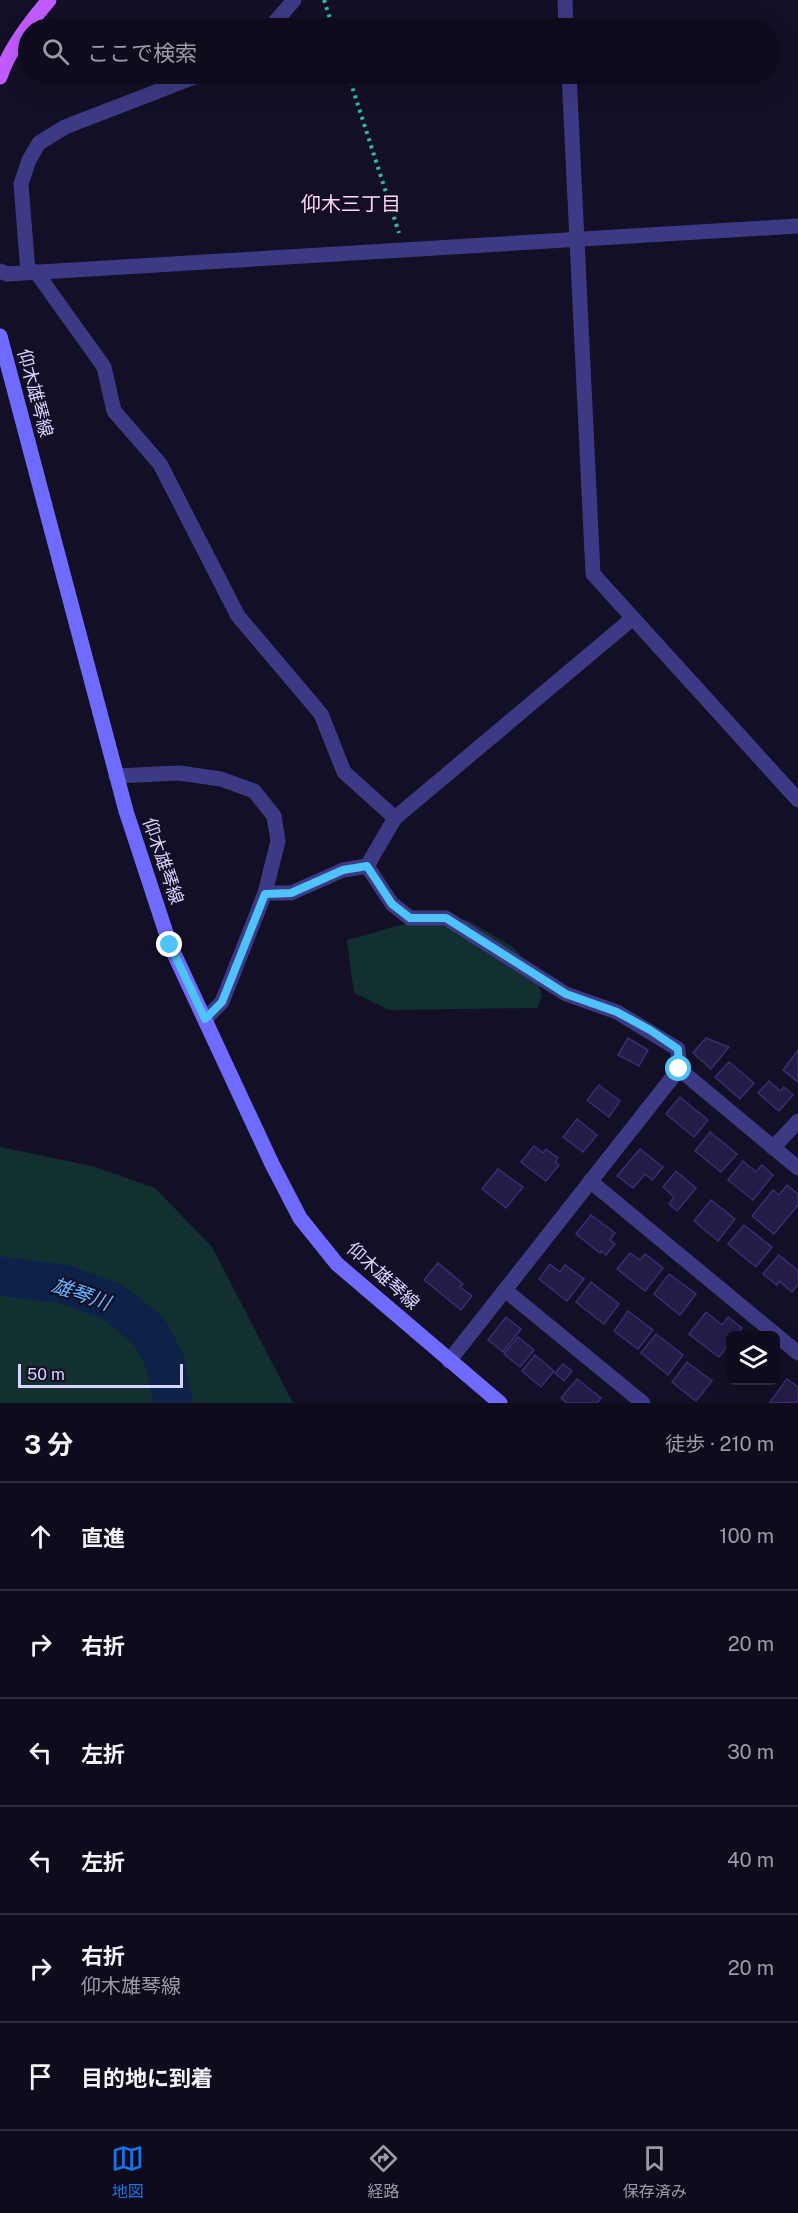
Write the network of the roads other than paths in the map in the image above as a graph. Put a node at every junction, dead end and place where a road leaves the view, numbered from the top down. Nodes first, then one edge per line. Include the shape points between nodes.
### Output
1 (49, 0) edge
2 (294, 0) edge
3 (565, 0) edge
4 (34, 18) edge
5 (279, 18) edge
6 (566, 18) edge
7 (18, 44) edge
8 (0, 77) edge
9 (176, 84) edge
10 (569, 84) edge
11 (798, 226) edge
12 (577, 239) junction
13 (0, 271) edge
14 (32, 272) junction
15 (0, 336) edge
16 (633, 618) junction
17 (116, 776) junction
18 (798, 800) edge
19 (395, 818) junction
20 (367, 866) junction
21 (265, 894) junction
22 (205, 1019) junction
23 (679, 1069) junction
24 (798, 1121) edge
25 (773, 1148) junction
26 (798, 1168) edge
27 (591, 1181) junction
28 (505, 1290) junction
29 (798, 1353) edge
30 (449, 1361) junction
31 (500, 1403) edge
32 (643, 1403) edge

1 - 4 main road
2 - 5 street
3 - 6 street
7 - 8 main road
9 - 14 street via 65,127 39,143 21,184
10 - 12 street
11 - 12 street
12 - 14 street
12 - 16 street via 594,574
13 - 14 street
14 - 19 street via 104,367 114,411 160,464 238,616 321,714 344,772
15 - 17 main road, 仰木雄琴線
16 - 18 street
16 - 19 street
17 - 21 street via 179,773 221,779 254,791 274,816 278,841
17 - 22 main road, 仰木雄琴線 via 170,945
19 - 20 street
20 - 21 street via 343,870 291,893
20 - 23 street via 392,904 410,918 446,918 566,994 625,1016 678,1049
21 - 22 street via 222,1002
22 - 30 main road, 仰木雄琴線 via 300,1218 337,1264
23 - 25 street
23 - 27 street
24 - 25 street
25 - 26 street
27 - 28 street
27 - 29 street
28 - 30 street
28 - 32 street
30 - 31 main road, 仰木雄琴線

